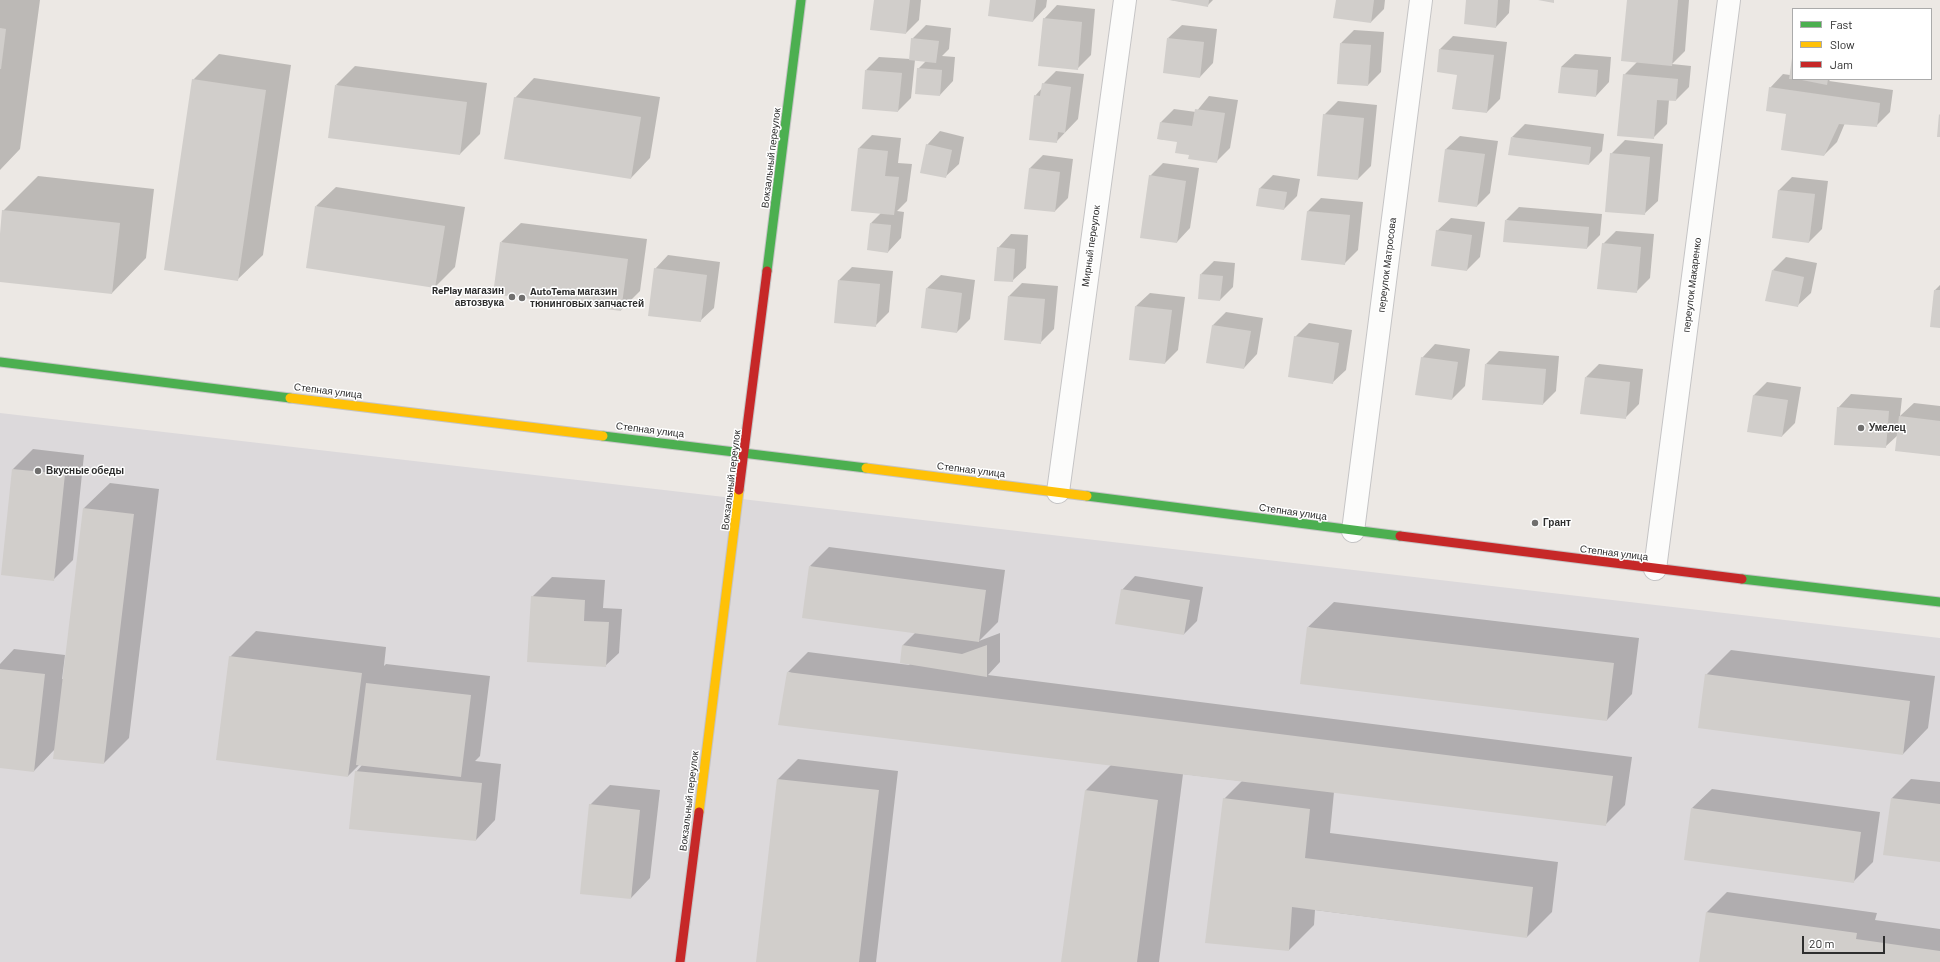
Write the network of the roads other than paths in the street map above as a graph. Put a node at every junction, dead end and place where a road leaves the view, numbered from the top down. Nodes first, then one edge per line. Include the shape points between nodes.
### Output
1 (801, 0) edge
2 (1125, 0) edge
3 (1421, 0) edge
4 (1729, 0) edge
5 (0, 362) edge
6 (745, 453) junction
7 (1058, 492) junction
8 (1353, 531) junction
9 (1655, 570) junction
10 (1940, 602) edge
11 (680, 962) edge

1 - 6 main road, Вокзальный переулок
2 - 7 street, Мирный переулок
3 - 8 street, переулок Матросова
4 - 9 street, переулок Макаренко
5 - 6 main road, Степная улица
6 - 7 main road, Степная улица
6 - 11 main road, Вокзальный переулок
7 - 8 main road, Степная улица
8 - 9 main road, Степная улица
9 - 10 main road, Степная улица

